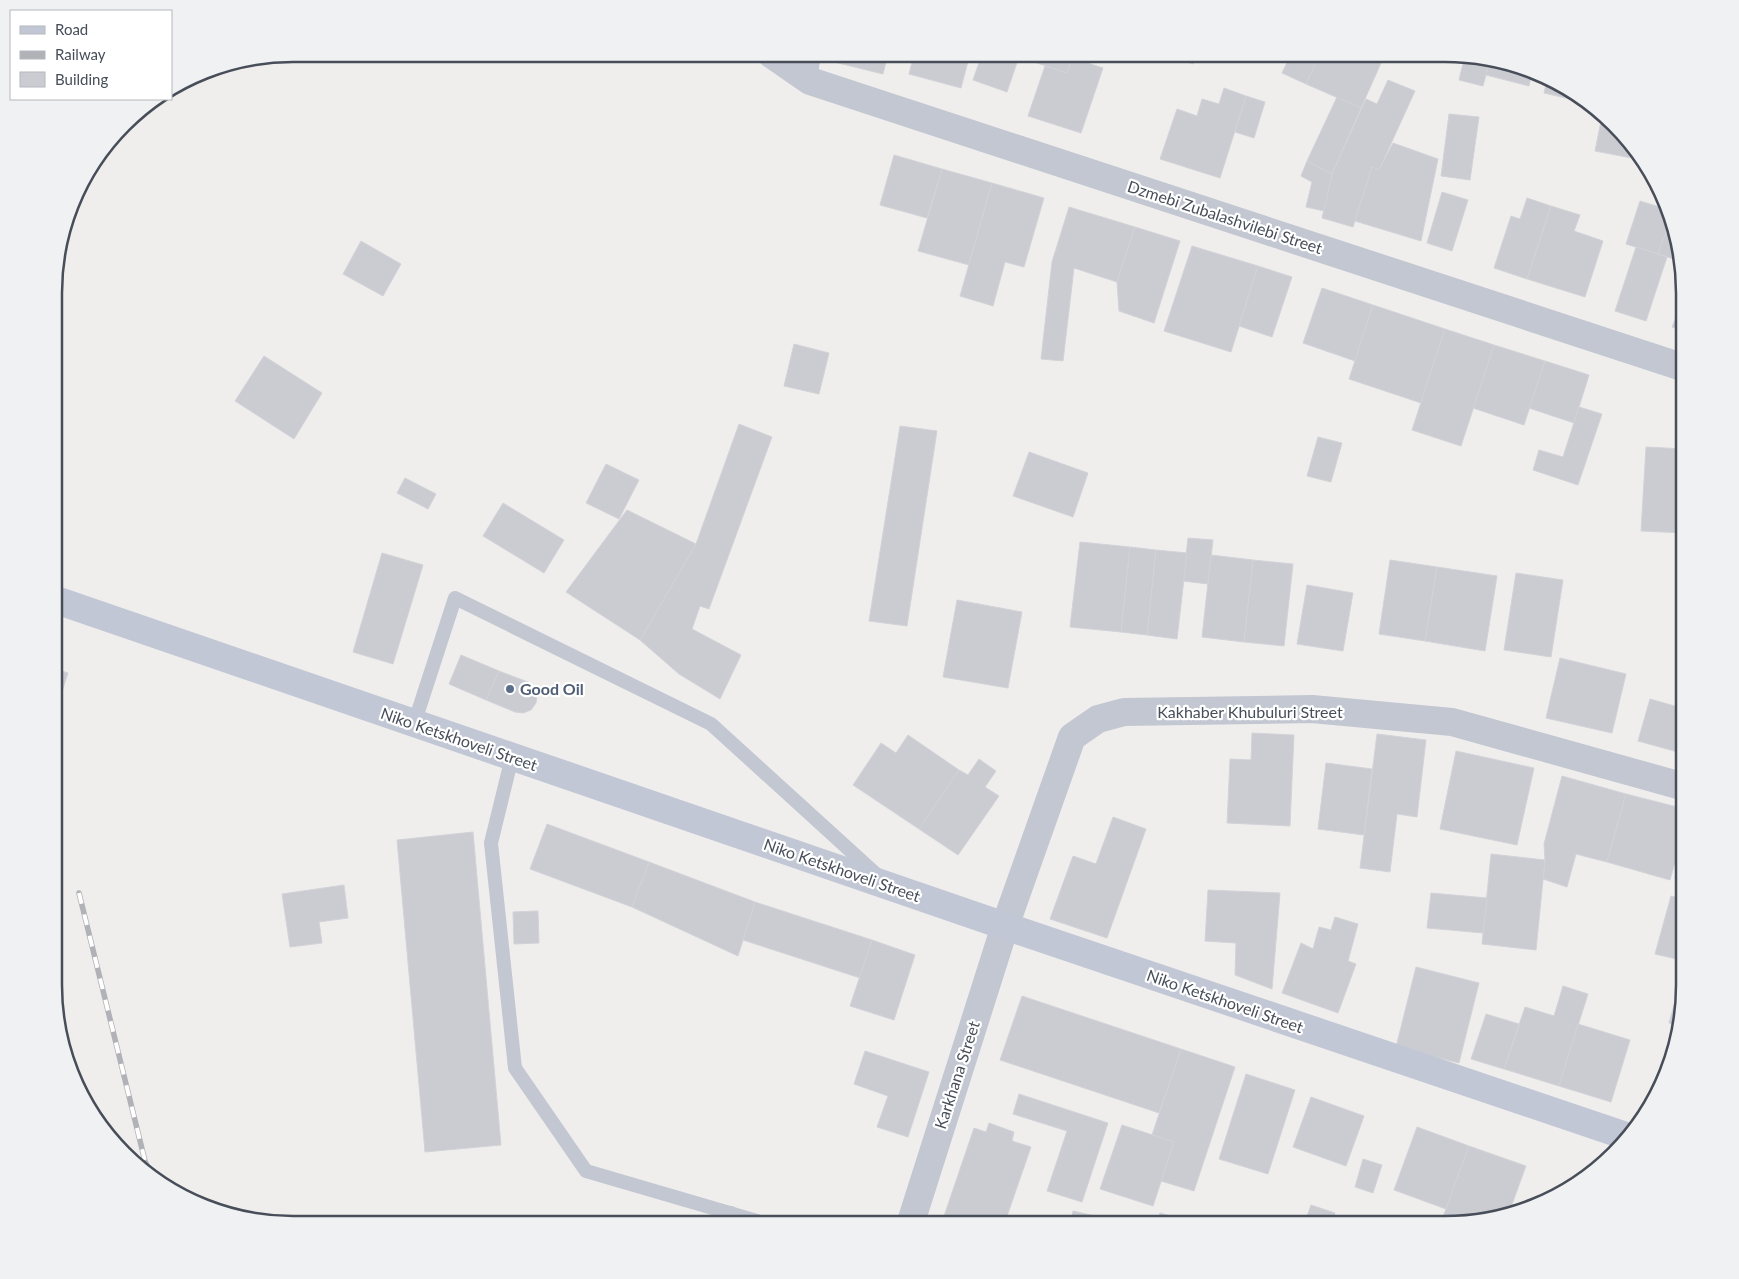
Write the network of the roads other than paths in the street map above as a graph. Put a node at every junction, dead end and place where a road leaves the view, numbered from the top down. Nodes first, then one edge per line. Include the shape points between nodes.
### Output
1 (783, 62) edge
2 (813, 62) edge
3 (810, 81) junction
4 (1676, 365) edge
5 (62, 602) edge
6 (414, 724) junction
7 (512, 757) junction
8 (1676, 784) edge
9 (891, 887) junction
10 (1005, 926) junction
11 (1622, 1135) edge
12 (719, 1216) edge
13 (913, 1216) edge

1 - 3 street, Dzmebi Zubalashvilebi Street
2 - 3 lane
3 - 4 street, Dzmebi Zubalashvilebi Street
5 - 6 main road, Niko Ketskhoveli Street
6 - 7 main road, Niko Ketskhoveli Street
6 - 9 lane via 455,598 711,724
7 - 9 main road, Niko Ketskhoveli Street
7 - 12 lane via 491,843 515,1068 586,1171
8 - 10 street, Kakhaber Khubuluri Street via 1452,722 1312,709 1124,712 1098,719 1072,737
9 - 10 main road, Niko Ketskhoveli Street
10 - 11 main road, Niko Ketskhoveli Street
10 - 13 street, Karkhana Street

